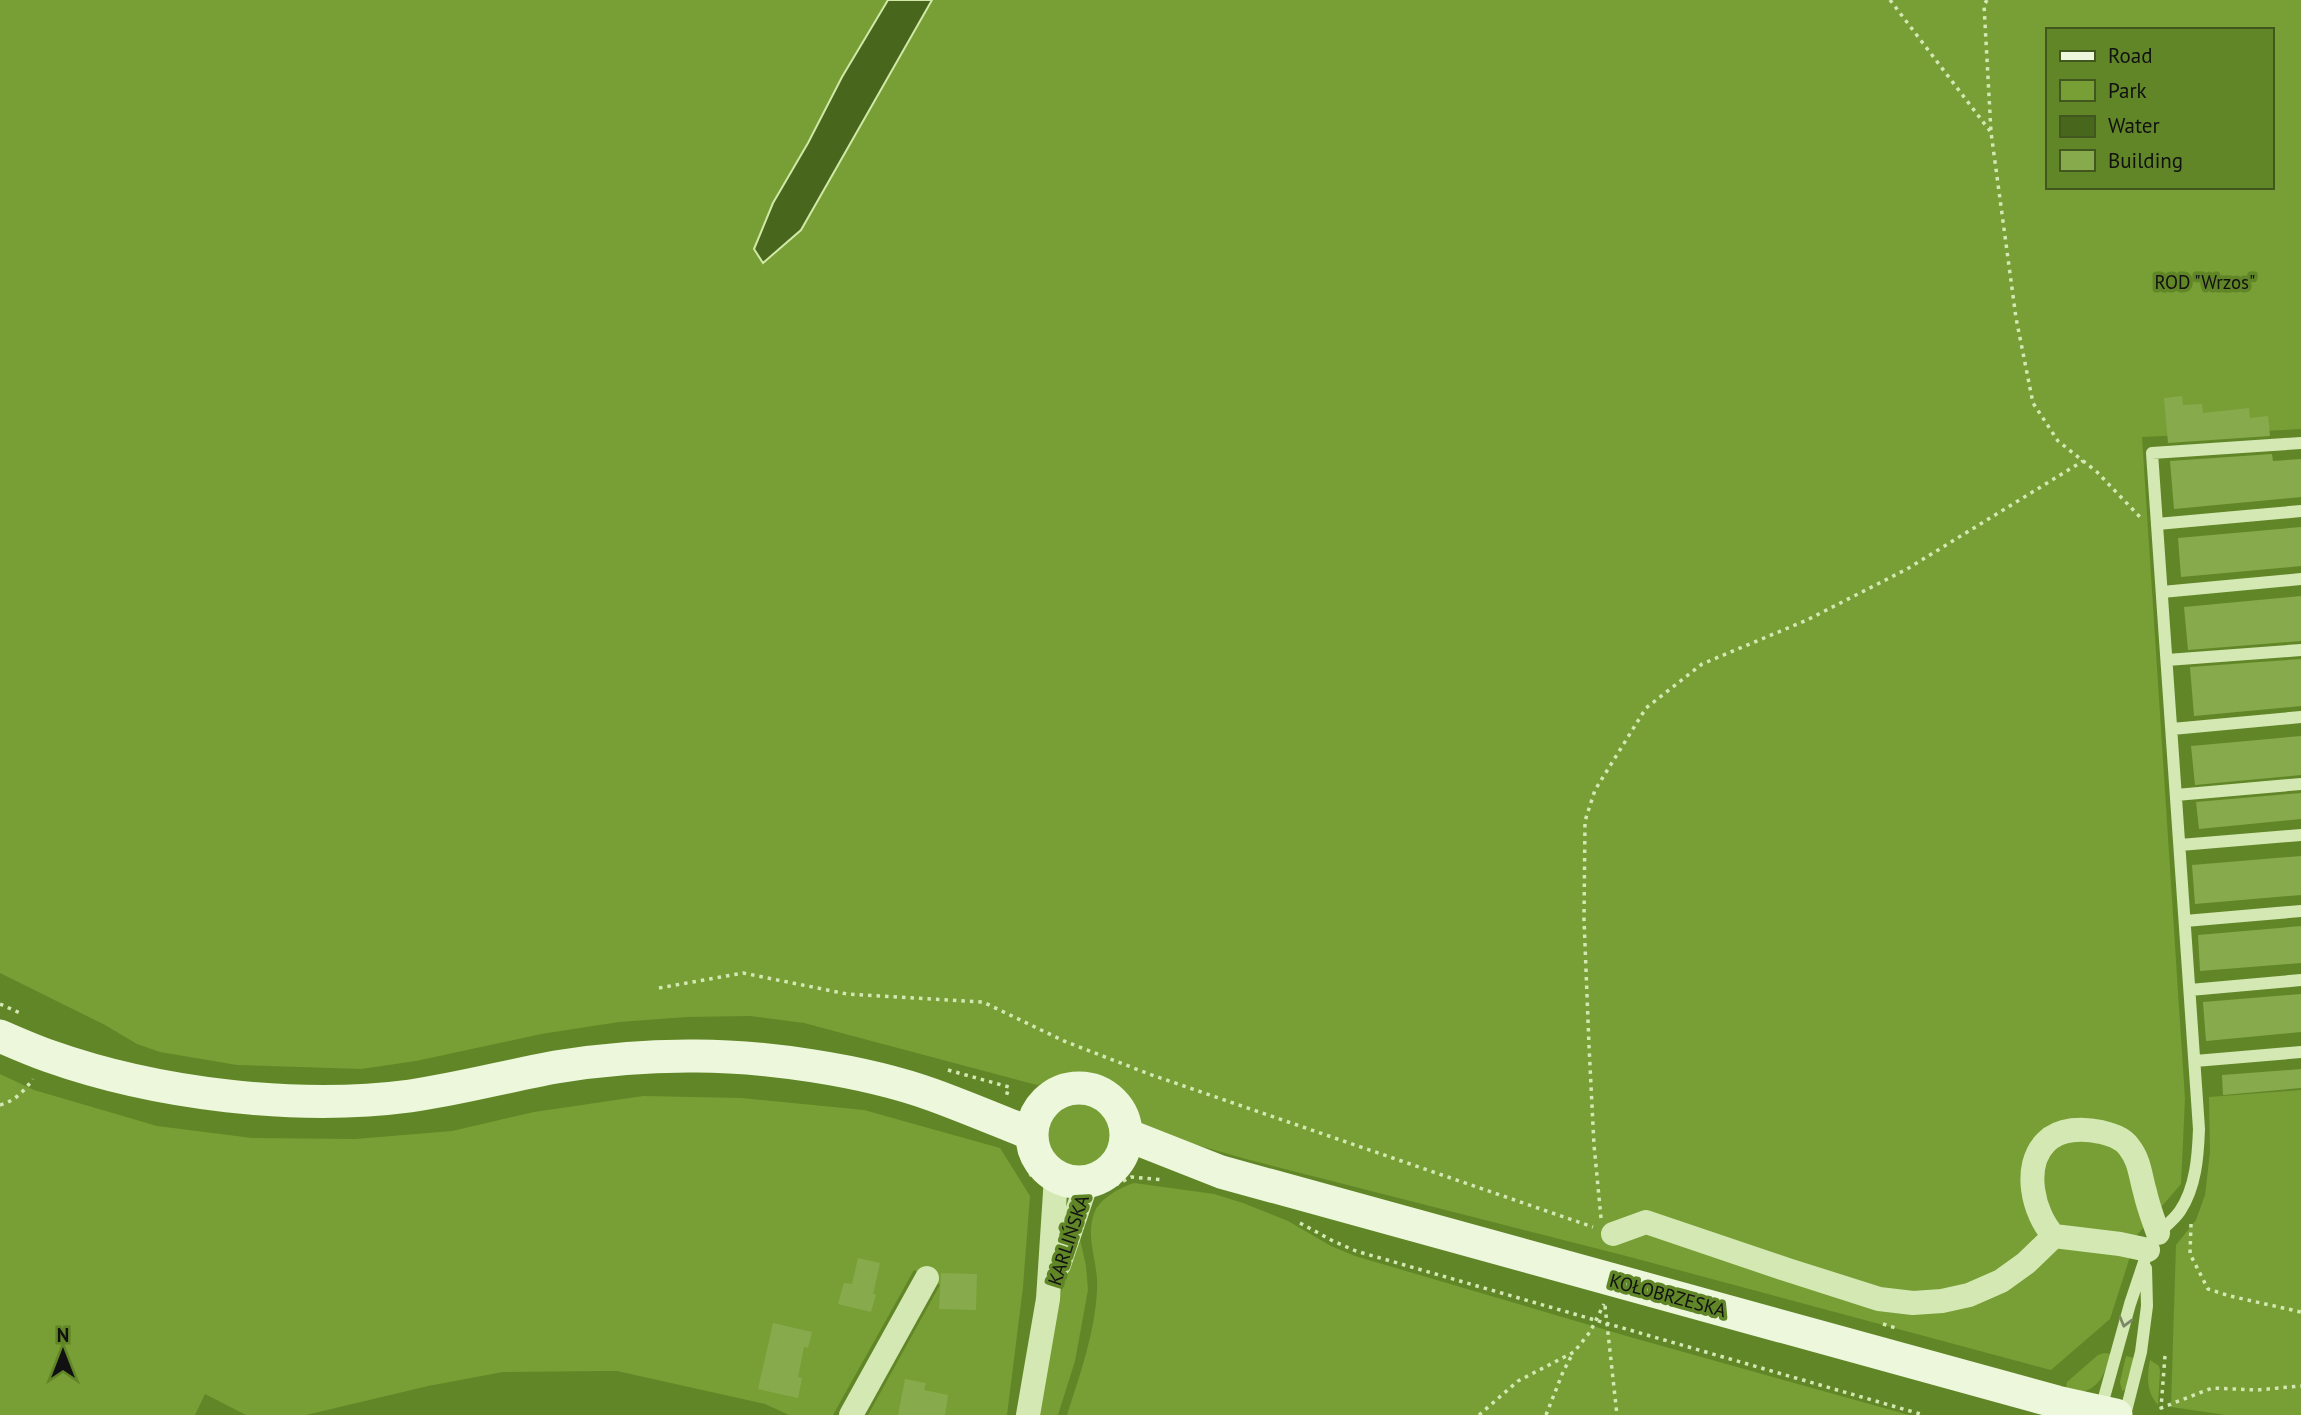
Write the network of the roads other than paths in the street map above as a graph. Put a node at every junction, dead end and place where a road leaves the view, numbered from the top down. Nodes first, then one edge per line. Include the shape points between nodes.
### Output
1 (2301, 443) edge
2 (2301, 511) edge
3 (2157, 524) junction
4 (2301, 579) edge
5 (2162, 592) junction
6 (2301, 650) edge
7 (2166, 660) junction
8 (2301, 717) edge
9 (2172, 729) junction
10 (2301, 784) edge
11 (2176, 795) junction
12 (2301, 835) edge
13 (2180, 845) junction
14 (2301, 911) edge
15 (2185, 921) junction
16 (2301, 980) edge
17 (2190, 989) junction
18 (0, 1036) edge
19 (2301, 1052) edge
20 (2195, 1061) junction
21 (1036, 1120) junction
22 (1099, 1169) junction
23 (1612, 1234) road end
24 (2054, 1236) junction
25 (2151, 1246) junction
26 (928, 1278) dead end
27 (2110, 1414) edge
28 (851, 1415) edge
29 (1028, 1415) edge

1 - 3 lane via 2152,453
2 - 3 lane
3 - 5 lane
4 - 5 lane
5 - 7 lane
6 - 7 lane
7 - 9 lane
8 - 9 lane
9 - 11 lane
10 - 11 lane
11 - 13 lane
12 - 13 lane
13 - 15 lane
14 - 15 lane
15 - 17 lane
16 - 17 lane
17 - 20 lane
18 - 21 main road via 107,1073 188,1090 278,1100 393,1097 586,1063 690,1055 824,1068
19 - 20 lane
20 - 25 lane via 2199,1129 2195,1173 2180,1210
21 - 22 main road via 1032,1144 1040,1163
21 - 22 main road via 1050,1098 1062,1091 1087,1089 1111,1100 1125,1122
22 - 27 main road, KOŁOBRZESKA via 1221,1172
22 - 29 street, KARLIŃSKA via 1048,1299
23 - 24 street via 1646,1222 1879,1299 1913,1303 1969,1296 2001,1281
24 - 25 street
24 - 25 street via 2037,1211 2032,1186 2036,1162 2045,1143 2058,1134 2098,1131 2127,1143 2139,1163
25 -> 27 lane via 2130,1304
25 - 27 lane via 2141,1352
26 - 28 street

